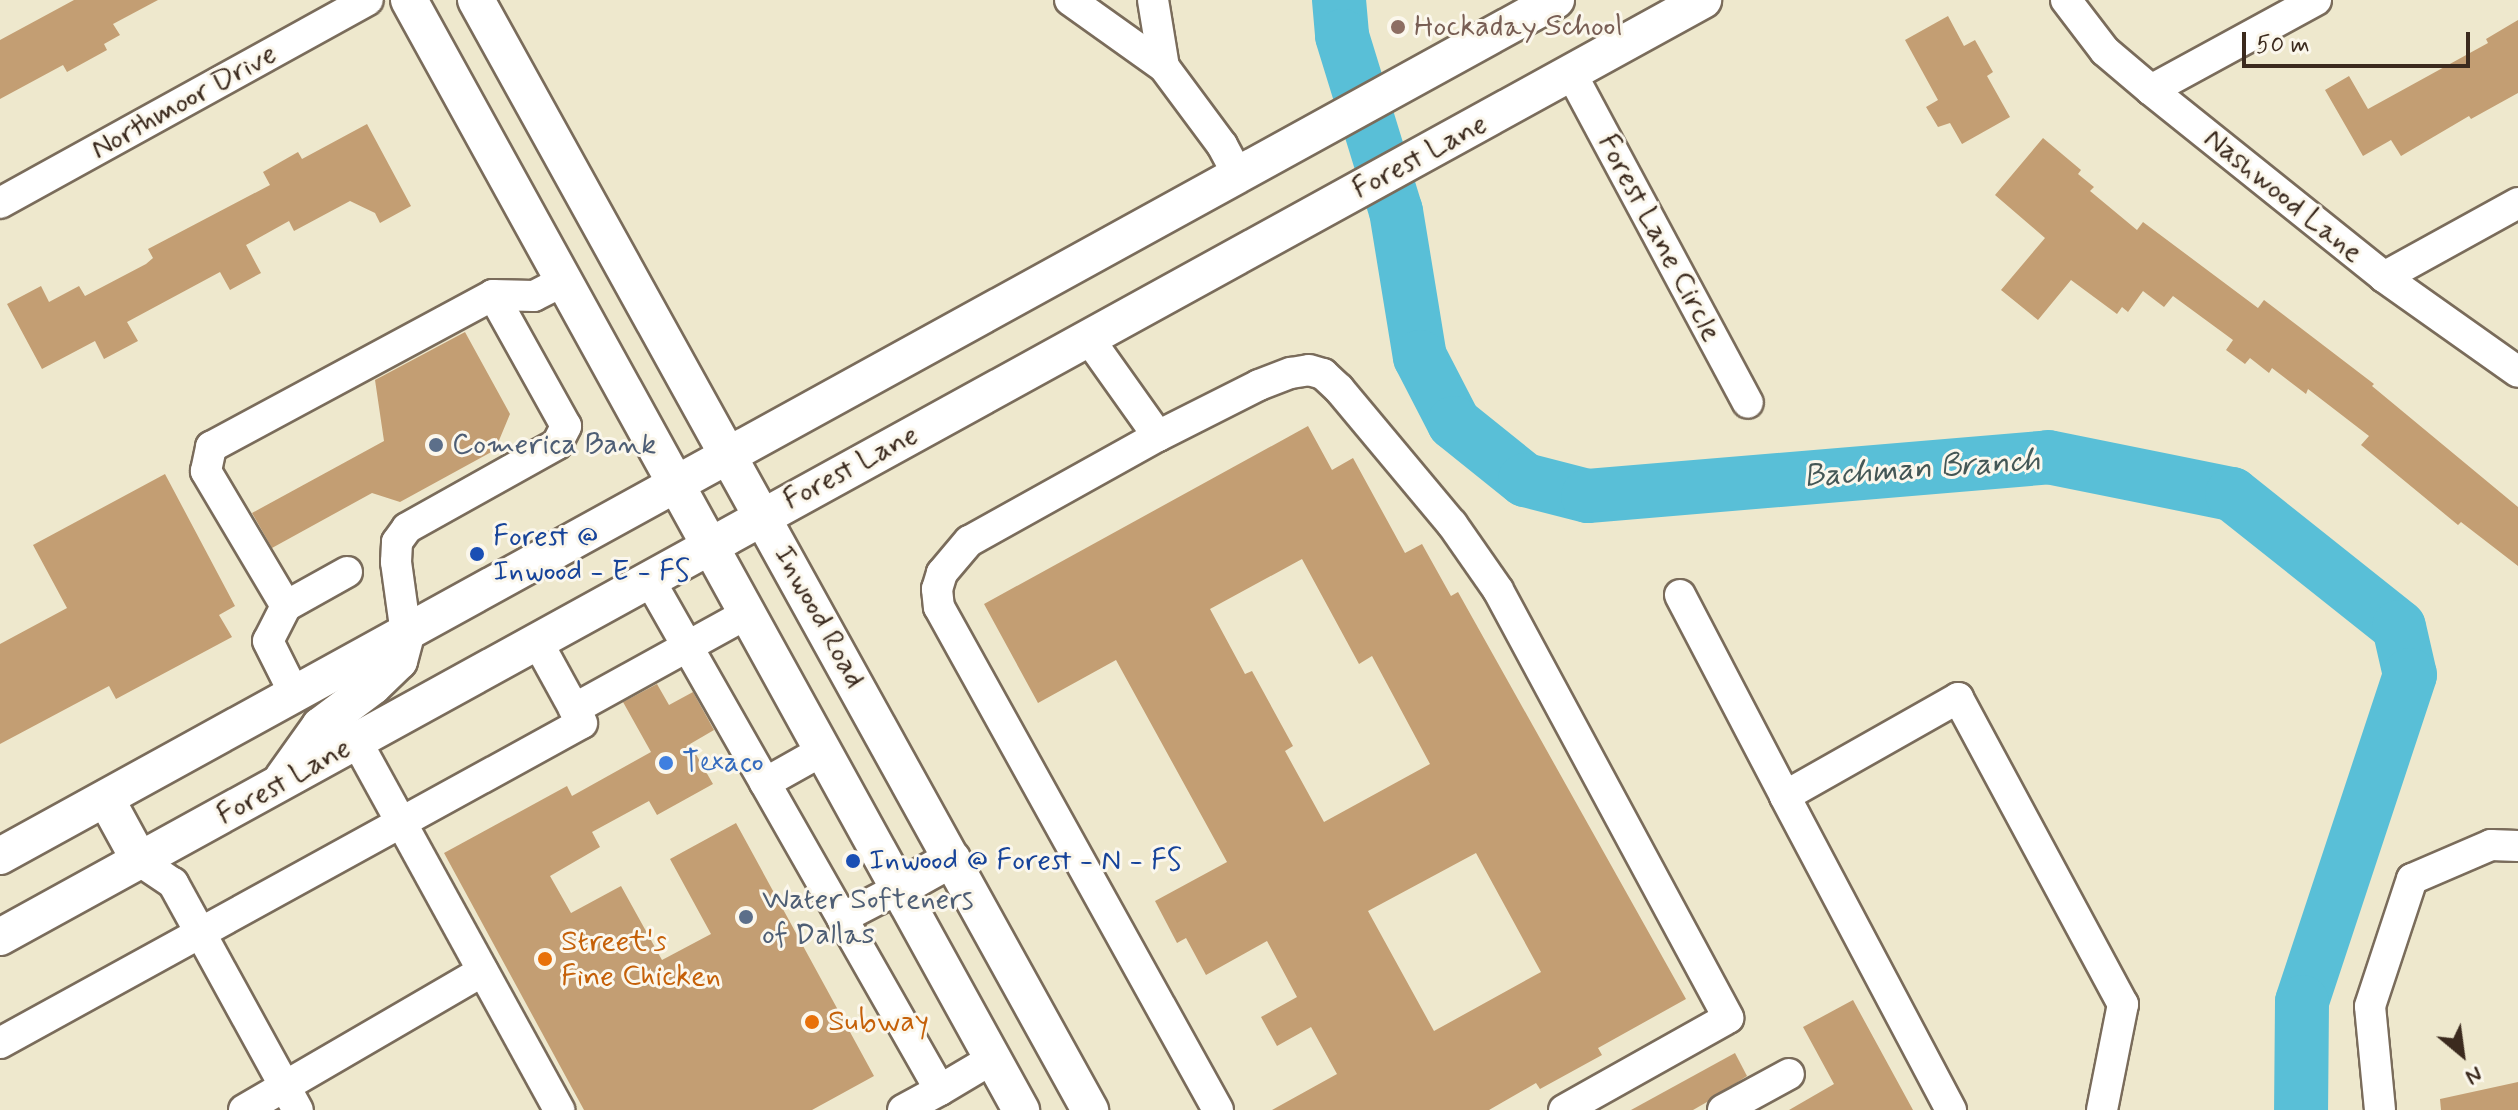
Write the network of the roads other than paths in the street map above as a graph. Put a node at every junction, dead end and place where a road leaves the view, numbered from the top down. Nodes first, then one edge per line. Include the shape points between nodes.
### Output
1 (368, 0) edge
2 (409, 0) edge
3 (476, 0) edge
4 (1070, 0) edge
5 (1153, 0) edge
6 (1556, 0) edge
7 (1703, 0) edge
8 (2066, 0) edge
9 (2316, 0) edge
10 (1164, 67) junction
11 (1571, 73) junction
12 (2151, 90) junction
13 (1238, 175) junction
14 (0, 203) edge
15 (2518, 203) edge
16 (2384, 277) junction
17 (562, 282) junction
18 (493, 295) junction
19 (1089, 339) junction
20 (2518, 372) edge
21 (1748, 403) dead end
22 (1158, 436) junction
23 (729, 456) junction
24 (675, 486) junction
25 (763, 516) junction
26 (709, 547) junction
27 (347, 572) dead end
28 (649, 579) junction
29 (1680, 595) dead end
30 (286, 606) junction
31 (746, 614) junction
32 (406, 634) junction
33 (537, 641) junction
34 (687, 646) junction
35 (295, 695) junction
36 (574, 709) junction
37 (357, 742) junction
38 (822, 751) junction
39 (765, 783) junction
40 (277, 785) junction
41 (1785, 796) junction
42 (106, 799) junction
43 (401, 822) junction
44 (2518, 846) edge
45 (0, 856) edge
46 (952, 859) junction
47 (140, 861) junction
48 (898, 889) junction
49 (842, 918) junction
50 (200, 933) junction
51 (0, 937) edge
52 (483, 971) junction
53 (0, 1043) edge
54 (992, 1059) junction
55 (1789, 1074) dead end
56 (940, 1090) junction
57 (291, 1098) edge
58 (244, 1110) edge
59 (559, 1110) edge
60 (903, 1110) edge
61 (1021, 1110) edge
62 (1090, 1110) edge
63 (1218, 1110) edge
64 (1564, 1110) edge
65 (1723, 1110) edge
66 (1951, 1110) edge
67 (2102, 1110) edge
68 (2380, 1110) edge

1 - 14 street, Northmoor Drive
2 - 17 main road, Inwood Road
3 - 23 main road, Inwood Road
4 - 10 street
5 - 10 street
6 - 13 main road
7 - 11 main road, Forest Lane
8 - 12 street, Nashwood Lane via 2105,51
9 - 12 street
10 - 13 street
11 - 19 main road, Forest Lane
11 - 21 street, Forest Lane Circle
12 - 16 street, Nashwood Lane
13 - 23 main road
15 - 16 street
16 - 20 street, Nashwood Lane
17 - 18 street via 534,296
17 - 24 main road, Inwood Road
18 - 30 street via 211,447 206,471
18 - 32 street via 566,426 557,444 407,528 397,542 396,562
19 - 22 street
19 - 25 main road, Forest Lane
22 - 63 street via 969,541 942,573 937,589 939,607
22 - 64 street via 1291,373 1323,374 1452,524 1498,590 1728,1018
23 - 24 main road
23 - 25 main road, Inwood Road
24 - 26 main road, Inwood Road
24 - 32 main road
25 - 26 main road, Forest Lane
25 - 46 main road, Inwood Road
26 - 28 main road, Forest Lane
26 - 31 main road, Inwood Road
27 - 30 street
28 - 33 main road, Forest Lane
28 - 34 street
29 - 41 street
30 - 35 street via 268,641
31 - 34 street
31 - 38 main road, Inwood Road
32 - 35 main road
32 - 40 main road via 399,661 320,726
33 - 36 street
33 - 37 main road, Forest Lane
34 - 36 street
34 - 39 street
35 - 42 main road
36 - 43 street via 582,723
37 - 40 main road, Forest Lane
37 - 43 street
38 - 39 street
38 - 48 main road, Inwood Road
39 - 49 street
40 - 47 main road, Forest Lane
41 - 66 street
41 - 67 street via 1958,698 2123,1004
42 - 45 main road
42 - 47 main road
43 - 50 street
43 - 52 street
44 - 68 street via 2491,845 2412,879 2370,1006
46 - 48 main road
46 - 62 main road, Inwood Road
47 - 50 street via 173,883
47 - 51 main road, Forest Lane
48 - 49 street
48 - 54 main road, Inwood Road
49 - 56 street
50 - 53 street
50 - 57 street
52 - 57 street
52 - 59 street
54 - 56 street
54 - 61 main road, Inwood Road
55 - 65 street
56 - 60 street
57 - 58 street

